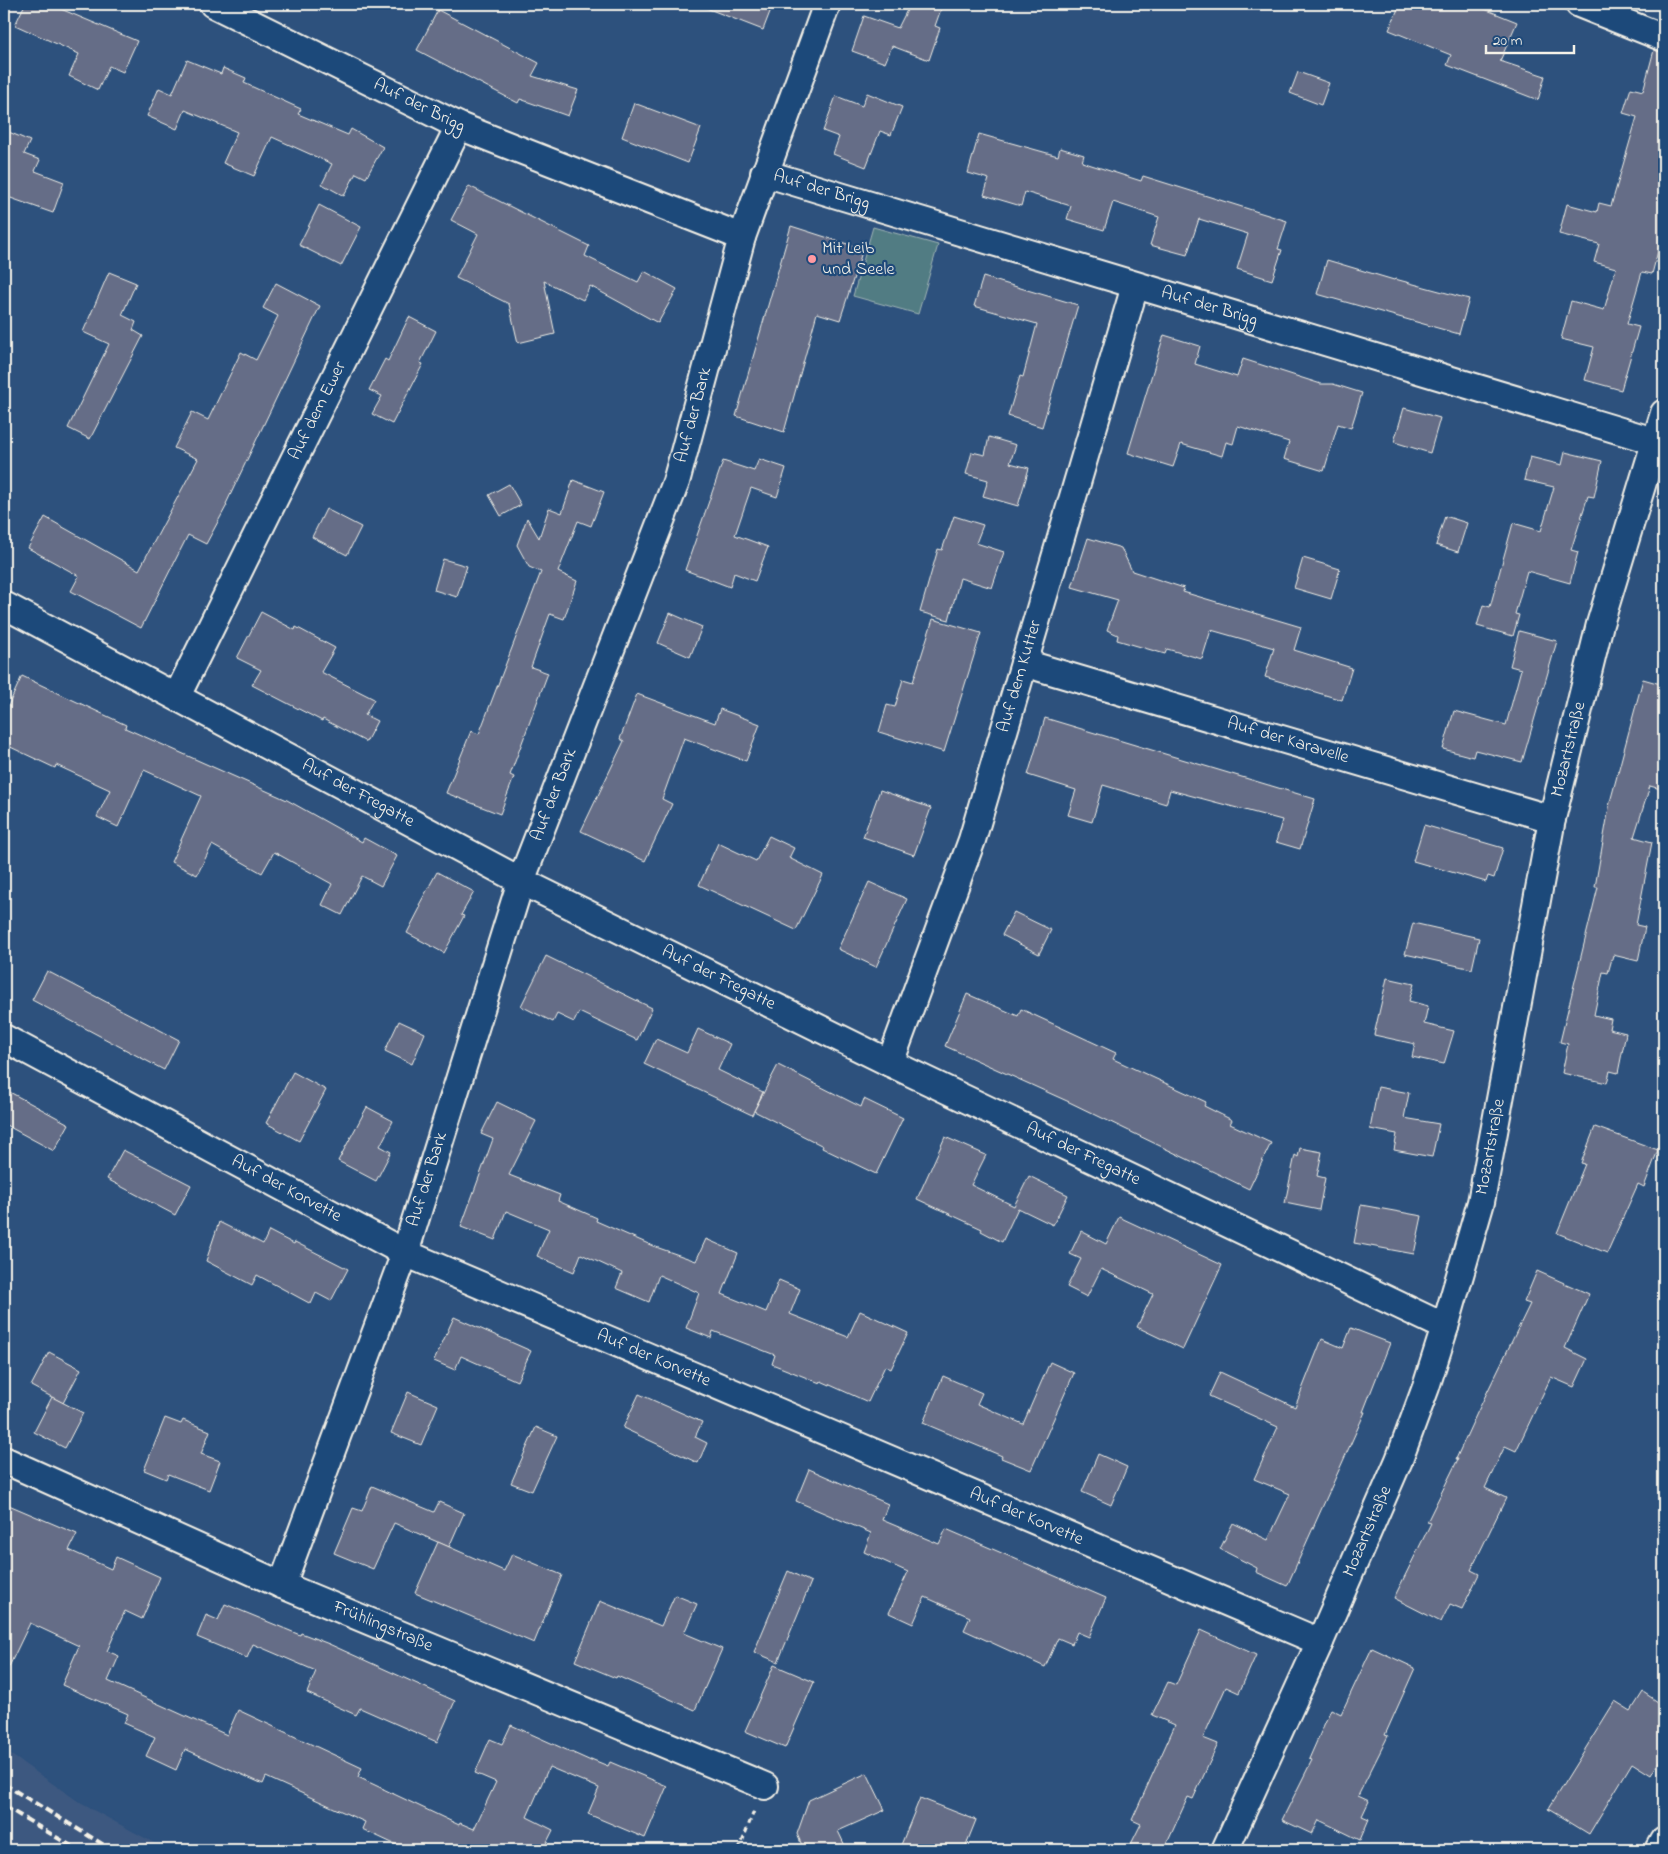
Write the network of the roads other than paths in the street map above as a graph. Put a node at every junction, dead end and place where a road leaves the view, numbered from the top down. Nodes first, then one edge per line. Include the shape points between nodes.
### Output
1 (213, 4) edge
2 (827, 4) edge
3 (1579, 4) edge
4 (1664, 38) edge
5 (459, 126) junction
6 (764, 173) junction
7 (742, 237) junction
8 (1135, 286) junction
9 (1664, 413) edge
10 (1654, 441) junction
11 (4, 605) edge
12 (1024, 663) junction
13 (177, 696) junction
14 (1552, 819) junction
15 (521, 881) junction
16 (4, 1038) edge
17 (890, 1063) junction
18 (405, 1252) junction
19 (1445, 1327) junction
20 (4, 1460) edge
21 (282, 1585) junction
22 (1320, 1642) junction
23 (765, 1786) road end
24 (1664, 1841) edge
25 (1225, 1850) edge
26 (1658, 1850) edge

1 - 5 street, Auf der Brigg
2 - 6 street, Auf der Bark
3 - 4 street
5 - 7 street, Auf der Brigg
5 - 13 street, Auf dem Ewer
6 - 7 street, Auf der Bark
6 - 8 street, Auf der Brigg
7 - 15 street, Auf der Bark via 676,482
8 - 10 street, Auf der Brigg
8 - 12 street, Auf dem Kutter
9 - 10 street, Mozartstraße
10 - 14 street, Mozartstraße via 1600,624
11 - 13 street, Auf der Fregatte
12 - 14 street, Auf der Karavelle
12 - 17 street, Auf dem Kutter via 972,840
13 - 15 street, Auf der Fregatte
14 - 19 street, Mozartstraße via 1481,1202
15 - 17 street, Auf der Fregatte
15 - 18 street, Auf der Bark
16 - 18 street, Auf der Korvette
17 - 19 street, Auf der Fregatte
18 - 21 street, Auf der Bark
18 - 22 street, Auf der Korvette
19 - 22 street, Mozartstraße via 1399,1460
20 - 21 street, Frühlingstraße
21 - 23 street, Frühlingstraße
22 - 25 street, Mozartstraße
24 - 26 street

